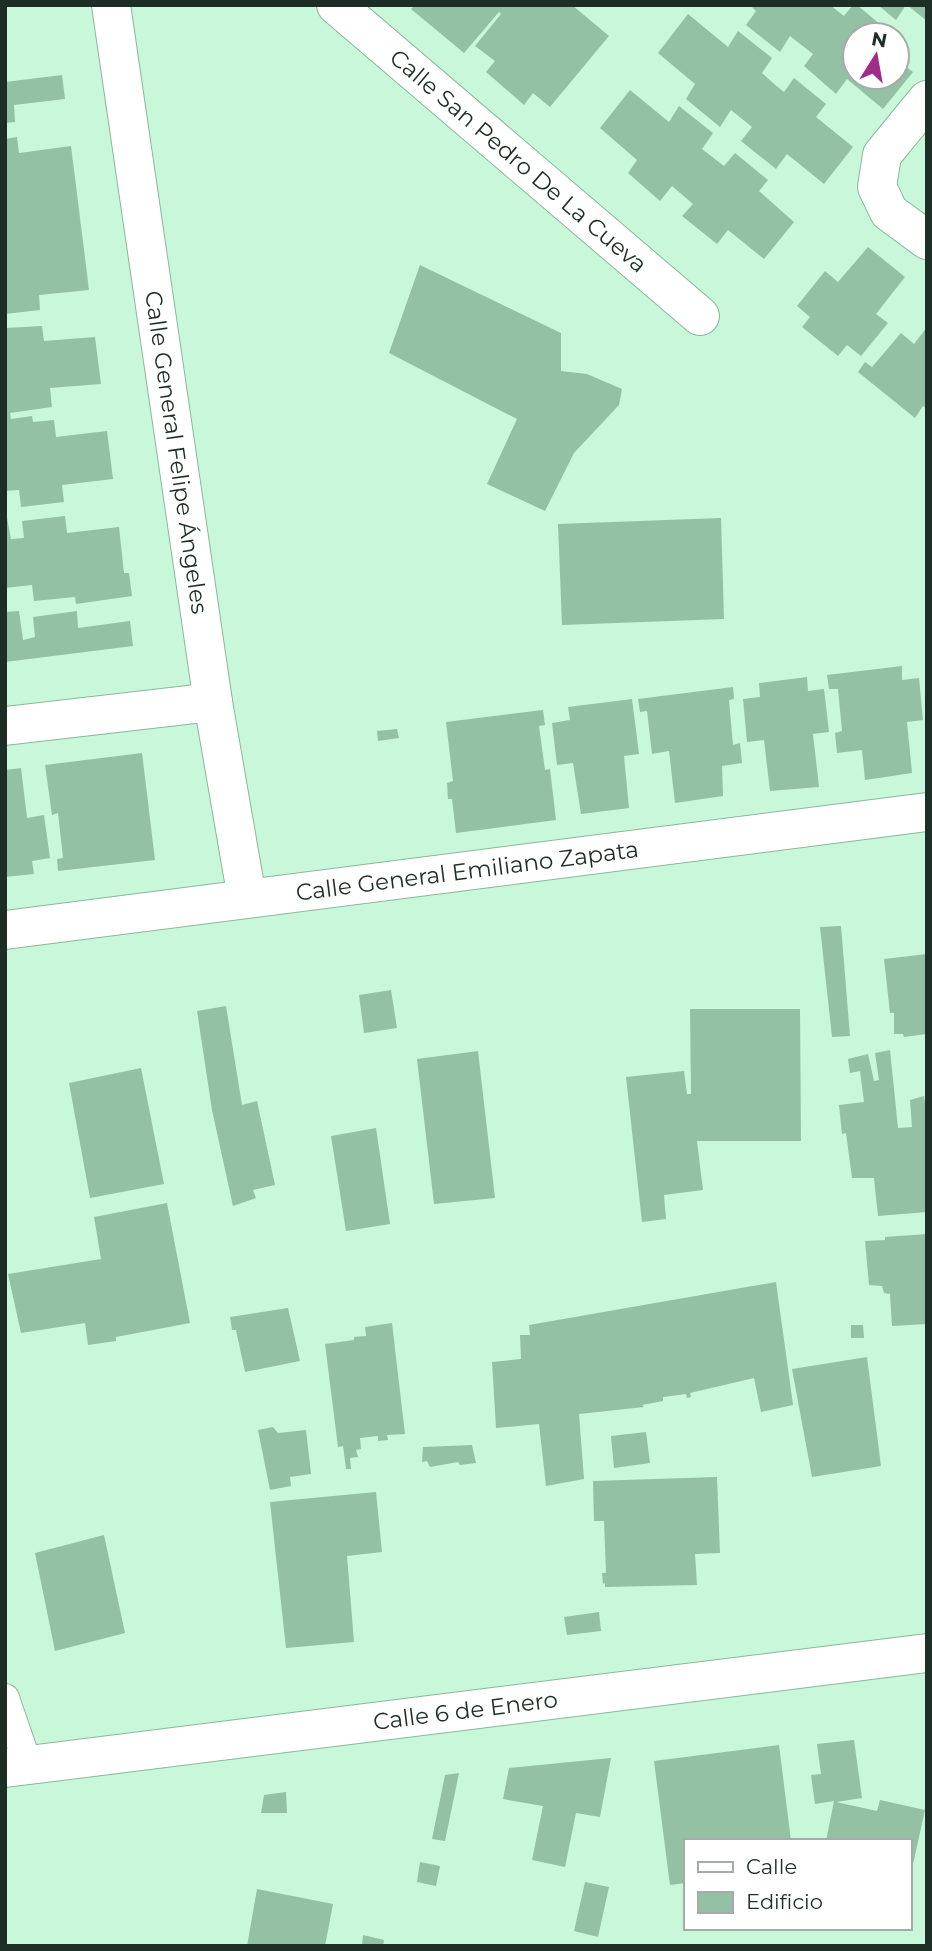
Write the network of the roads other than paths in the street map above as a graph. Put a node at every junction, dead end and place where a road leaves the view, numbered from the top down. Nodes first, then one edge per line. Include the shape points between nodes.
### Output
1 (111, 5) edge
2 (336, 5) edge
3 (927, 100) edge
4 (927, 240) edge
5 (701, 316) dead end
6 (213, 702) junction
7 (5, 726) edge
8 (927, 813) edge
9 (247, 898) junction
10 (5, 930) edge
11 (927, 1653) edge
12 (5, 1698) edge
13 (17, 1767) edge

1 - 6 street, Calle General Felipe Ángeles
2 - 5 street, Calle San Pedro De La Cueva
3 - 4 street via 882,155 877,187 890,212
6 - 7 street
6 - 9 street, Calle General Felipe Ángeles
8 - 9 street, Calle General Emiliano Zapata
9 - 10 street, Calle General Emiliano Zapata
11 - 13 street, Calle 6 de Enero
12 - 13 lane

